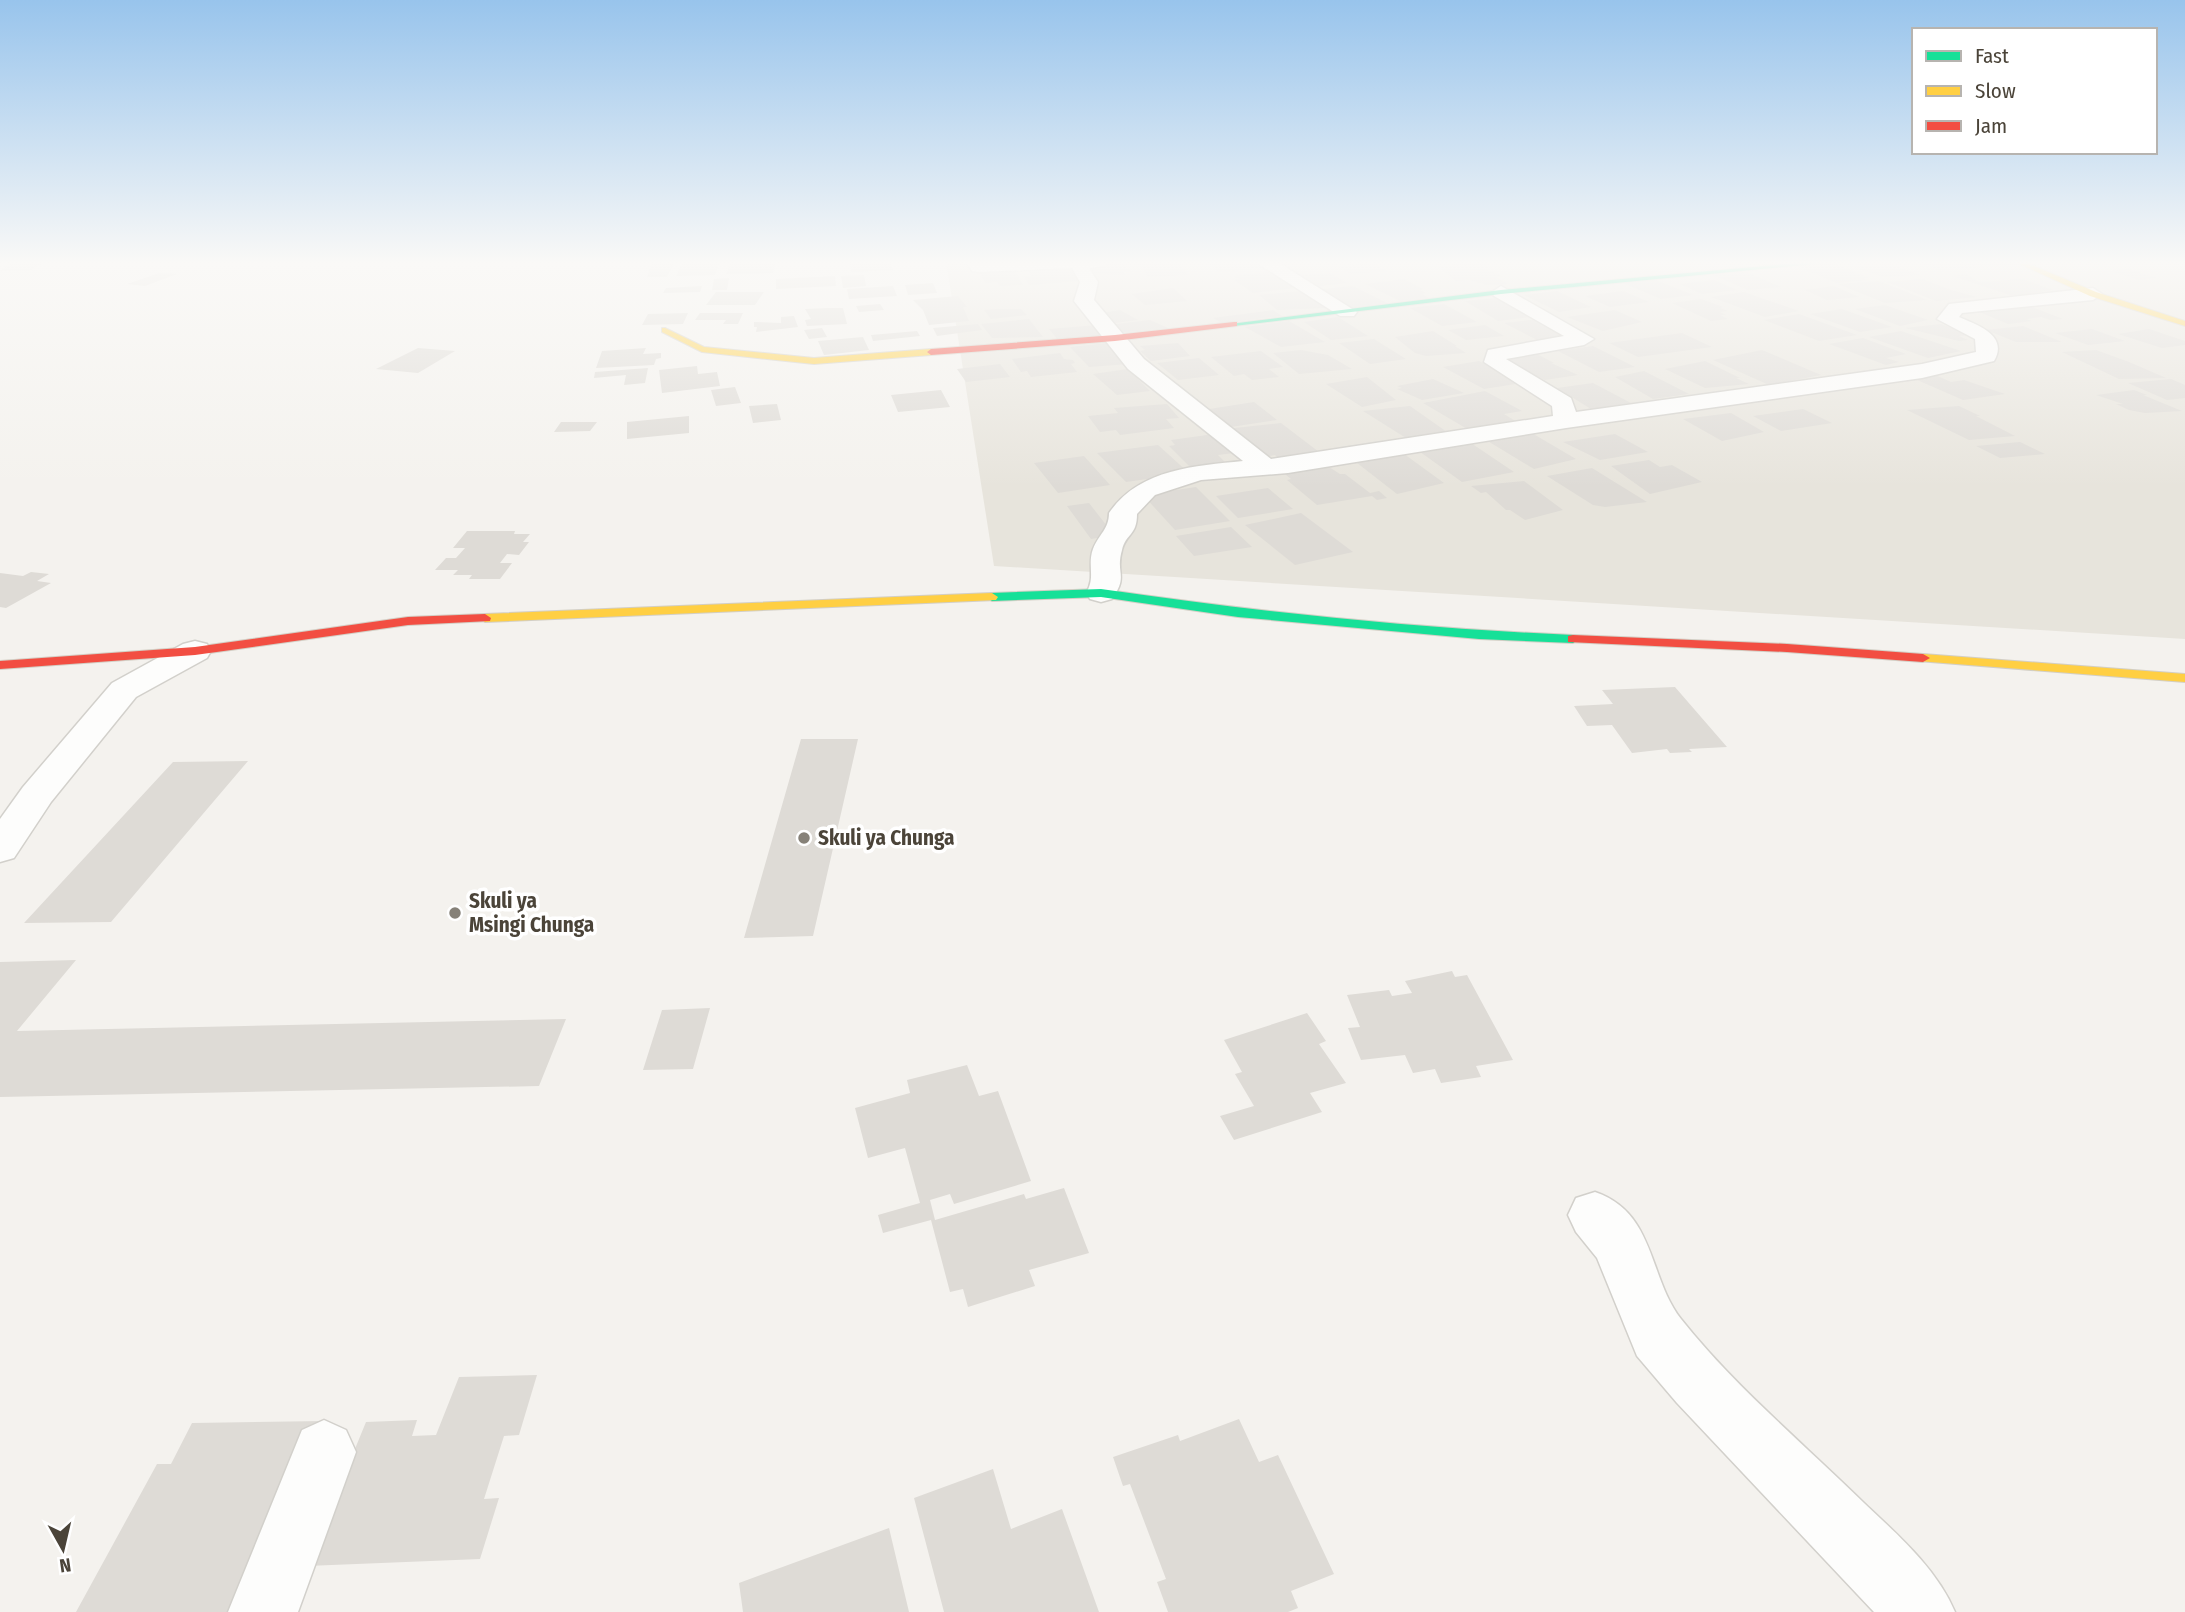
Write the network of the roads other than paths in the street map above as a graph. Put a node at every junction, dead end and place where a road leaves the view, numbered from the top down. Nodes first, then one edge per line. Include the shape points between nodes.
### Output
1 (677, 336) edge
2 (1131, 336) edge
3 (1579, 336) edge
4 (1983, 336) edge
5 (1115, 338) junction
6 (1566, 421) junction
7 (1264, 466) junction
8 (1101, 593) junction
9 (195, 651) junction
10 (0, 665) edge
11 (2185, 678) edge
12 (0, 849) edge
13 (1595, 1215) dead end
14 (324, 1452) dead end
15 (263, 1612) edge
16 (1920, 1612) edge

1 - 5 street via 702,349 814,361
2 - 5 street
3 - 6 street via 1584,339 1495,354 1495,362 1563,403
4 - 6 street via 1986,356 1922,371
5 - 7 street via 1136,364
6 - 7 street
7 - 8 street via 1198,473 1136,496 1123,513 1123,528 1109,540 1105,558 1108,583
8 - 9 street via 408,621
8 - 11 street via 1238,613 1479,635 1787,648
9 - 10 street
9 - 12 street via 124,691 36,795
13 - 16 street via 1619,1244 1658,1336
14 - 15 street

